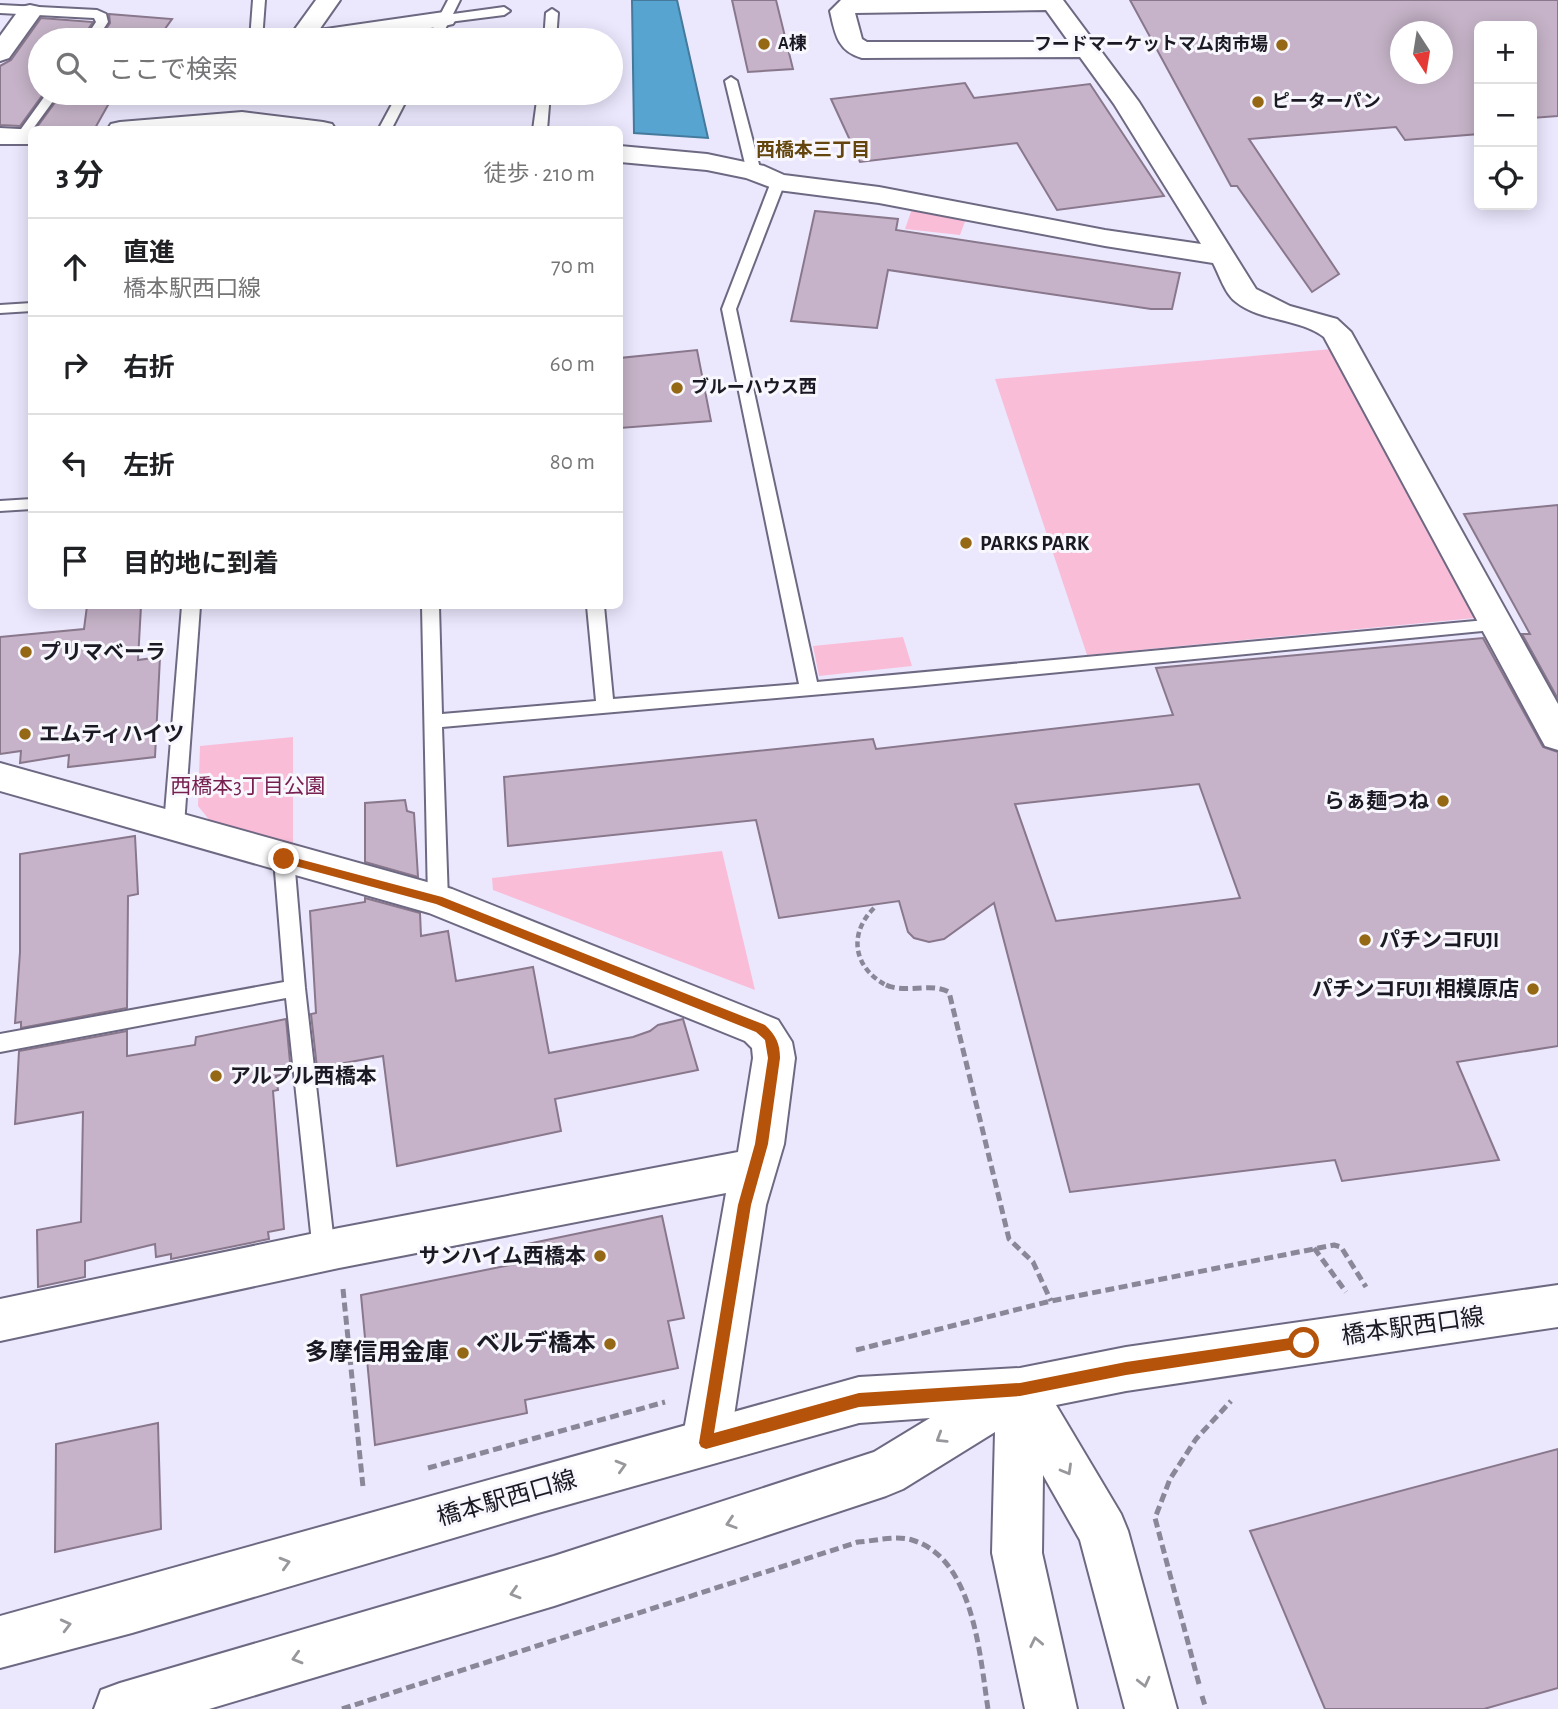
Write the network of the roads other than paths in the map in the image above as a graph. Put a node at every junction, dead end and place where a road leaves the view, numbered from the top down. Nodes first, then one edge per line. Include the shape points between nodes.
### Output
1 (101, 0) edge
2 (259, 0) edge
3 (327, 0) edge
4 (1052, 1) edge
5 (0, 9) edge
6 (503, 11) dead end
7 (30, 12) junction
8 (89, 12) junction
9 (552, 13) dead end
10 (444, 20) edge
11 (98, 28) edge
12 (257, 28) edge
13 (307, 28) edge
14 (386, 28) edge
15 (551, 28) edge
16 (1087, 49) junction
17 (0, 52) edge
18 (731, 82) dead end
19 (43, 105) edge
20 (253, 105) edge
21 (398, 105) edge
22 (543, 105) edge
23 (242, 120) junction
24 (169, 126) edge
25 (291, 126) edge
26 (386, 126) edge
27 (540, 126) edge
28 (18, 136) edge
29 (623, 154) edge
30 (766, 177) junction
31 (1223, 256) junction
32 (28, 307) edge
33 (0, 309) edge
34 (28, 504) edge
35 (0, 506) edge
36 (191, 609) edge
37 (430, 609) edge
38 (595, 609) edge
39 (1497, 625) junction
40 (809, 688) junction
41 (605, 706) junction
42 (435, 721) junction
43 (1558, 737) edge
44 (0, 777) edge
45 (174, 825) junction
46 (284, 859) junction
47 (438, 900) junction
48 (295, 988) junction
49 (0, 1043) edge
50 (754, 1167) junction
51 (332, 1250) junction
52 (1558, 1306) edge
53 (0, 1320) edge
54 (1020, 1390) junction
55 (706, 1443) junction
56 (0, 1642) edge
57 (120, 1709) edge
58 (1051, 1709) edge
59 (1151, 1709) edge

1 - 8 lane
2 - 12 lane
3 - 13 street
4 - 16 street
4 - 16 street via 851,4 842,10 850,42 862,50
5 - 7 lane
6 - 10 lane
7 - 8 lane
7 - 17 street
8 - 11 lane via 102,17
9 - 15 lane
10 - 14 street
16 - 31 street
18 - 30 lane
19 - 28 lane
20 - 23 street
21 - 26 lane
22 - 27 lane
23 - 24 street
23 - 25 street
29 - 30 street via 706,163
30 - 31 street
30 - 40 lane via 729,309
31 - 39 street via 1245,295 1336,332
32 - 33 lane
34 - 35 lane
36 - 45 lane
37 - 42 lane
38 - 41 lane
39 - 40 lane
39 - 43 street
40 - 41 lane
41 - 42 lane
42 - 47 lane
44 - 45 street
45 - 46 street
46 - 47 street
46 - 48 lane
47 - 50 street via 761,1029 774,1048 774,1058 762,1144
48 - 49 lane
48 - 51 lane
50 - 51 street
50 - 55 street
51 - 53 street
52 - 54 street, 橋本駅西口線 via 1126,1369
54 - 55 street, 橋本駅西口線 via 859,1400
54 -> 57 street, 橋本駅西口線 via 886,1472 554,1581
58 -> 54 street via 1017,1553
54 -> 59 street via 1103,1531
56 -> 55 street, 橋本駅西口線

